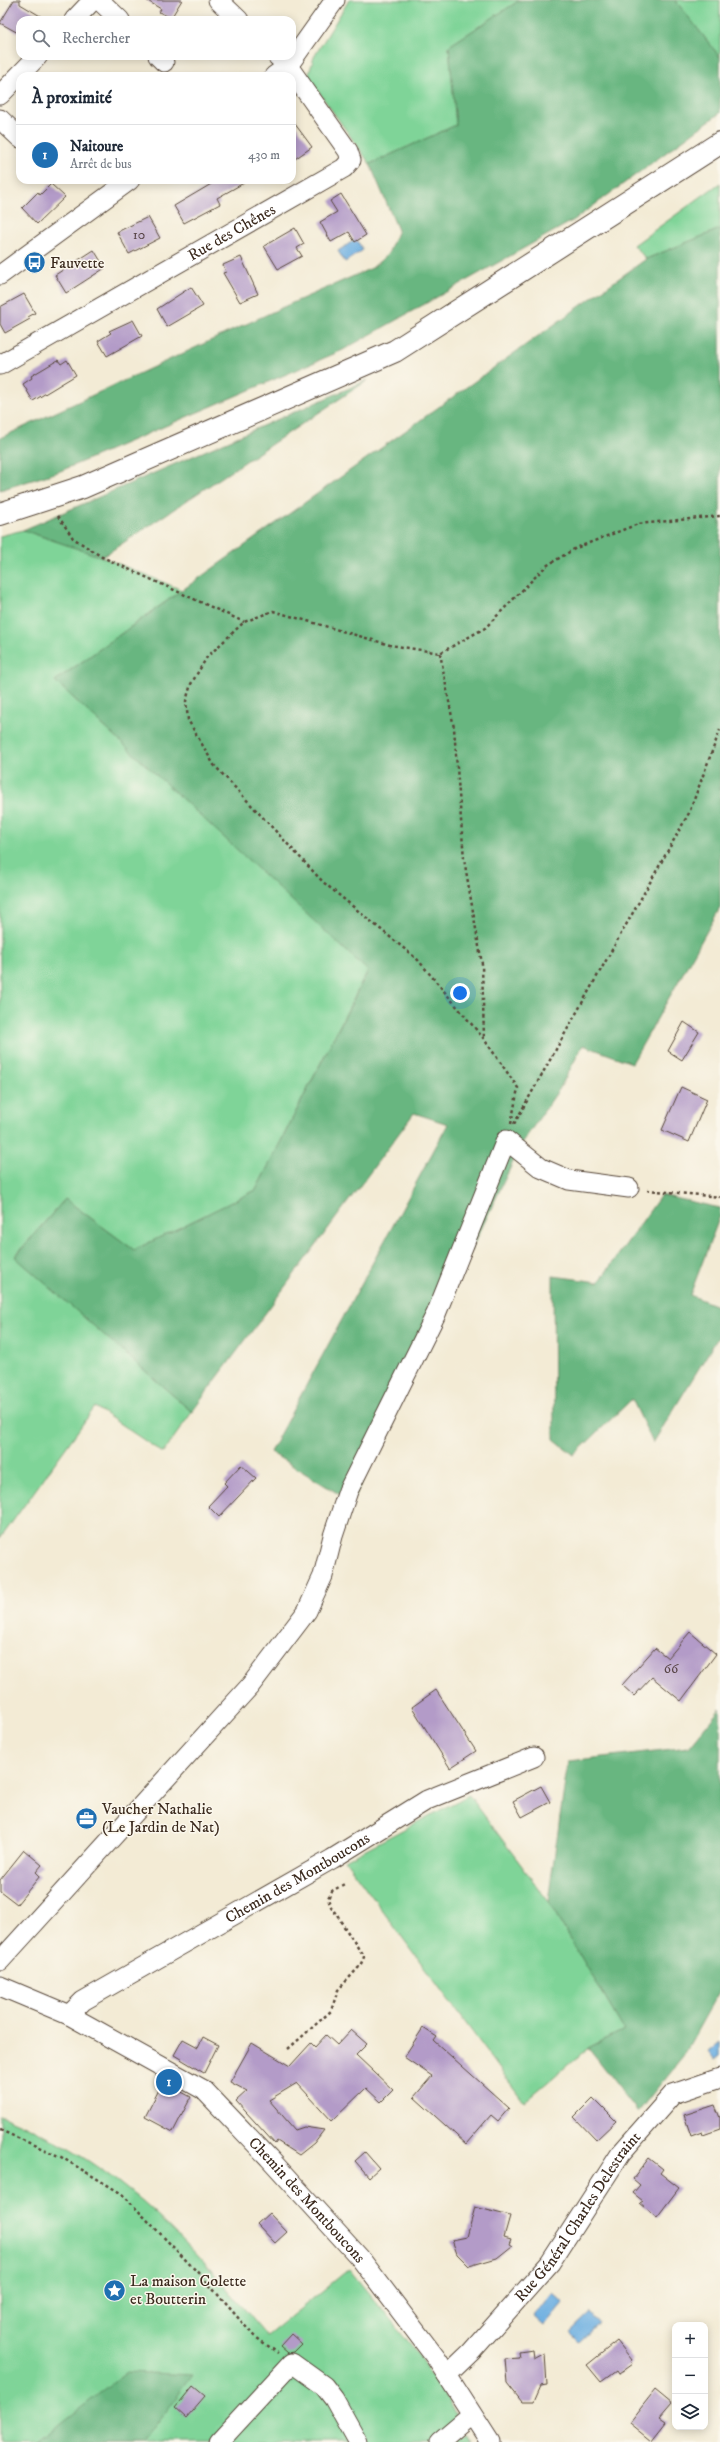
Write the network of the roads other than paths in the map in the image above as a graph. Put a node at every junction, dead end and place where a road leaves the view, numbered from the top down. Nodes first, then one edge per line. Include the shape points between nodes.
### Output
1 (93, 0) edge
2 (99, 0) edge
3 (218, 0) edge
4 (335, 0) edge
5 (78, 16) edge
6 (116, 16) edge
7 (235, 16) edge
8 (296, 46) edge
9 (34, 60) edge
10 (22, 72) edge
11 (16, 79) edge
12 (296, 87) edge
13 (0, 95) edge
14 (0, 119) edge
15 (16, 134) edge
16 (720, 143) edge
17 (125, 184) edge
18 (0, 275) edge
19 (0, 366) edge
20 (0, 514) edge
21 (629, 1188) road end
22 (534, 1757) dead end
23 (0, 1961) edge
24 (0, 1986) edge
25 (69, 2015) junction
26 (720, 2078) edge
27 (447, 2375) junction
28 (471, 2415) junction
29 (219, 2442) edge
30 (358, 2442) edge
31 (439, 2442) edge
32 (490, 2442) edge

1 - 5 street
2 - 6 street
3 - 7 street
4 - 8 street
9 - 10 street
11 - 13 street
12 - 19 street, Rue des Chênes via 348,151 351,160 344,168
14 - 15 street
16 - 20 main road via 396,351 83,487
17 - 18 street
21 - 23 street via 569,1180 541,1168 506,1140 436,1314 348,1492 323,1576 307,1611 250,1686
22 - 25 street, Chemin des Montboucons via 427,1800 332,1859 84,2001
24 - 25 street, Chemin des Montboucons
25 - 27 street, Chemin des Montboucons via 204,2090 360,2258
26 - 27 street, Rue Général Charles Delestraint via 672,2094 621,2153 550,2264
27 - 28 street, Chemin des Montboucons
28 - 31 street
28 - 32 street, Chemin des Montboucons
29 - 30 street via 292,2363 324,2386

